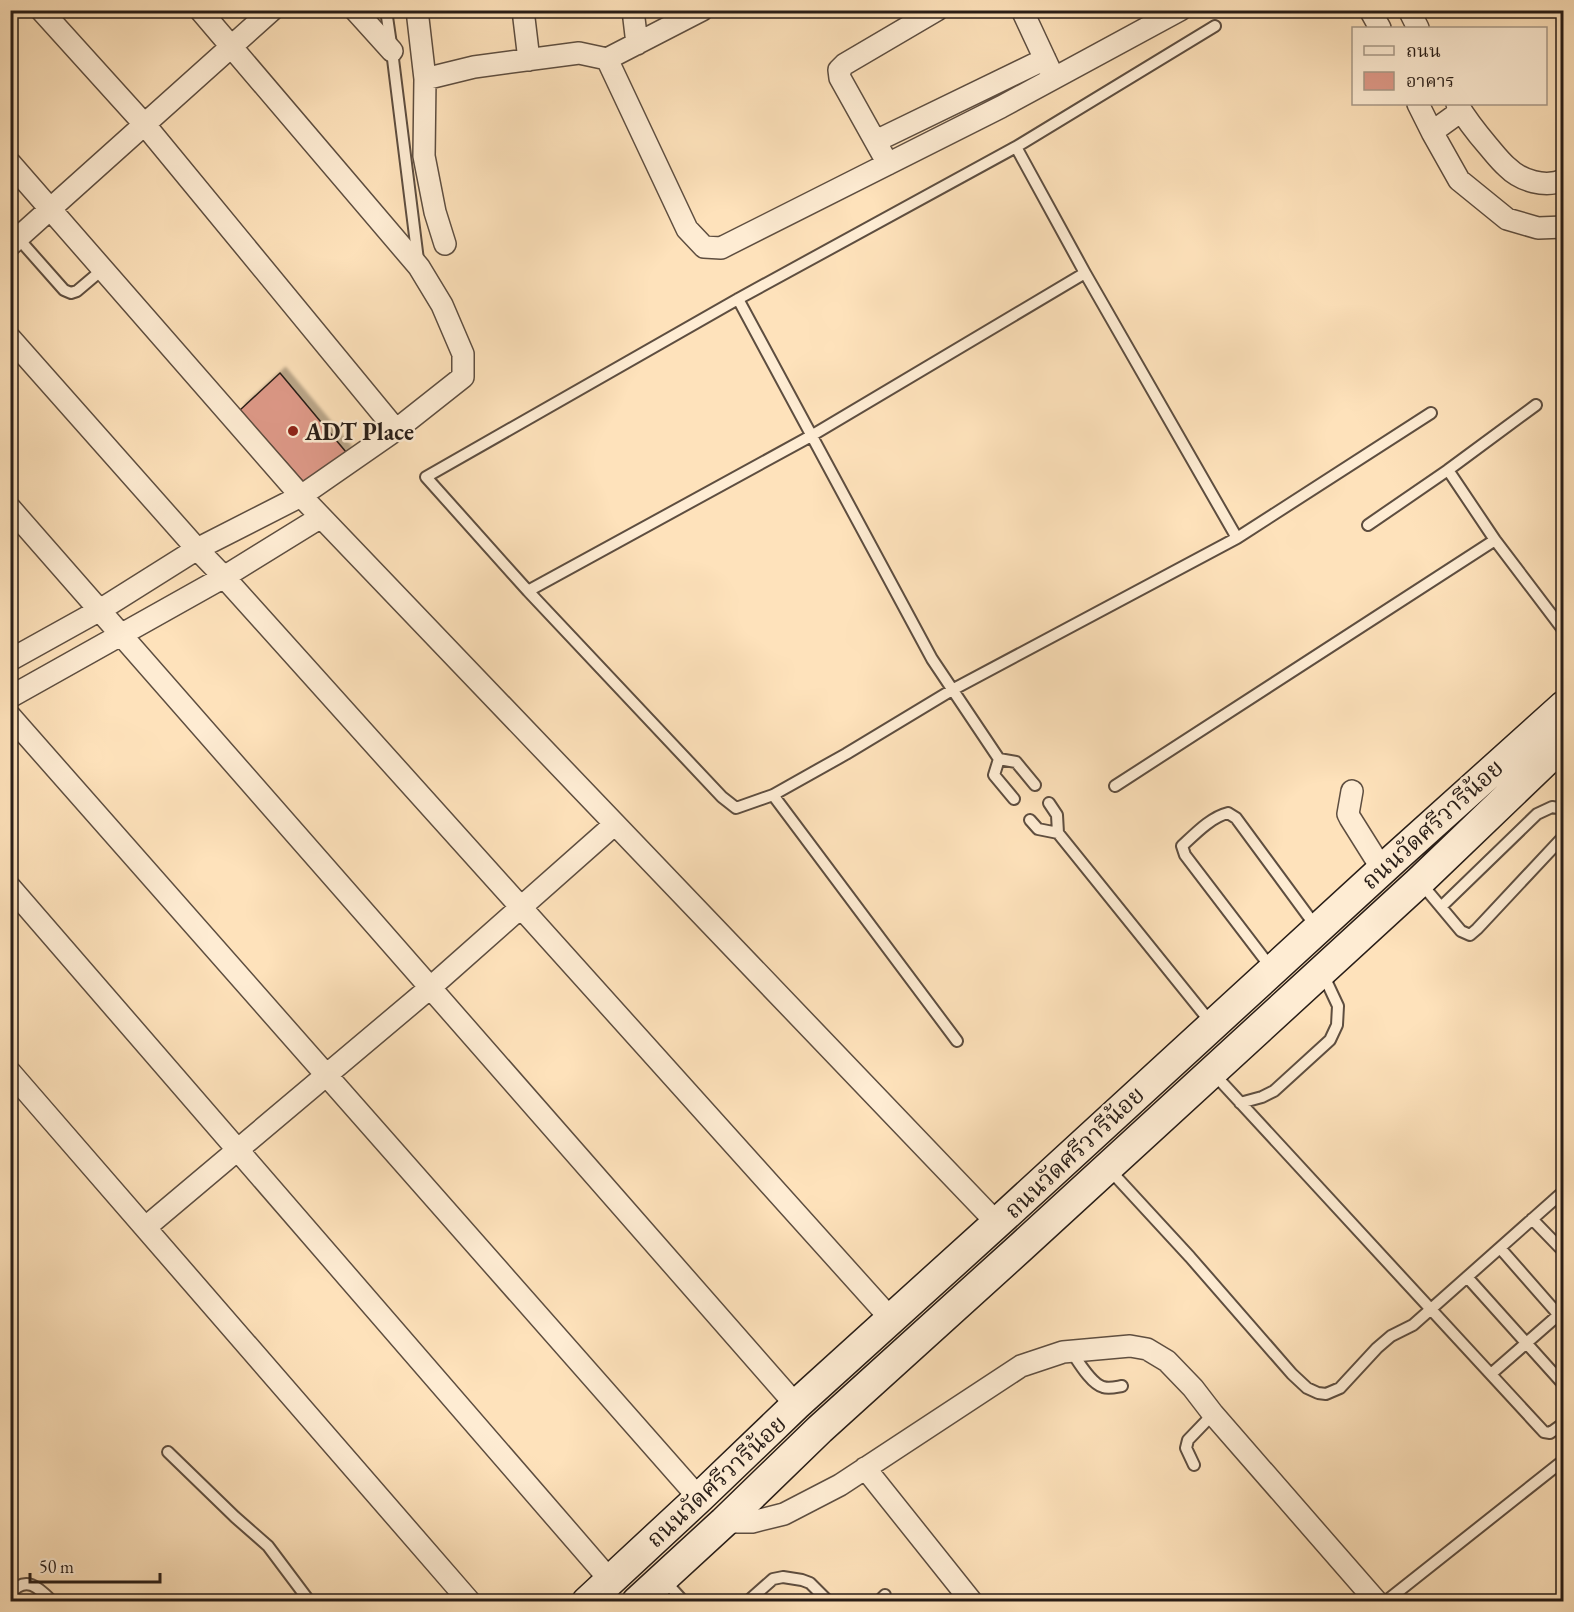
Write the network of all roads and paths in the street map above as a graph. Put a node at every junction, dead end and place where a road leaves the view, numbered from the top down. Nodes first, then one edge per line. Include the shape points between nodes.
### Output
1 (41, 10) edge
2 (200, 10) edge
3 (272, 10) edge
4 (355, 10) edge
5 (386, 10) edge
6 (417, 10) edge
7 (523, 10) edge
8 (633, 10) edge
9 (702, 10) edge
10 (937, 10) edge
11 (1022, 10) edge
12 (1180, 10) edge
13 (1370, 10) edge
14 (1409, 10) edge
15 (1215, 26) dead end
16 (1379, 27) edge
17 (1418, 27) edge
18 (637, 44) junction
19 (232, 47) junction
20 (392, 51) junction
21 (607, 59) junction
22 (1045, 59) junction
23 (530, 60) junction
24 (425, 79) junction
25 (1054, 79) junction
26 (1418, 105) edge
27 (1459, 107) edge
28 (145, 125) junction
29 (1432, 132) junction
30 (876, 141) junction
31 (1016, 147) junction
32 (10, 163) edge
33 (888, 164) junction
34 (1563, 180) edge
35 (51, 209) junction
36 (1563, 226) edge
37 (14, 242) edge
38 (445, 244) dead end
39 (419, 267) junction
40 (103, 269) junction
41 (1085, 273) junction
42 (738, 299) junction
43 (10, 338) edge
44 (1536, 405) dead end
45 (1431, 413) dead end
46 (396, 430) junction
47 (811, 436) junction
48 (1448, 470) junction
49 (302, 496) junction
50 (10, 508) edge
51 (321, 517) junction
52 (1368, 525) dead end
53 (1236, 538) junction
54 (1495, 540) junction
55 (196, 549) junction
56 (224, 577) junction
57 (528, 591) junction
58 (100, 610) junction
59 (1563, 632) edge
60 (122, 635) junction
61 (10, 660) edge
62 (952, 690) junction
63 (10, 697) edge
64 (1563, 706) edge
65 (10, 717) edge
66 (1563, 743) edge
67 (999, 759) junction
68 (1035, 785) dead end
69 (1114, 786) dead end
70 (1352, 791) dead end
71 (773, 795) junction
72 (1014, 799) dead end
73 (1048, 803) dead end
74 (1563, 809) edge
75 (1030, 820) dead end
76 (615, 824) junction
77 (1058, 833) junction
78 (1563, 836) edge
79 (1389, 863) junction
80 (1419, 882) junction
81 (10, 887) edge
82 (521, 907) junction
83 (1441, 907) junction
84 (1318, 928) junction
85 (1272, 970) junction
86 (1321, 972) junction
87 (431, 987) junction
88 (1213, 1025) junction
89 (957, 1041) dead end
90 (10, 1072) edge
91 (1212, 1072) junction
92 (326, 1075) junction
93 (1240, 1103) junction
94 (238, 1149) junction
95 (1108, 1168) junction
96 (1563, 1191) edge
97 (1532, 1219) junction
98 (997, 1223) junction
99 (146, 1227) junction
100 (1500, 1248) junction
101 (1563, 1252) edge
102 (1467, 1277) junction
103 (1431, 1309) junction
104 (1562, 1316) edge
105 (891, 1319) junction
106 (1527, 1344) junction
107 (1071, 1351) junction
108 (1491, 1374) junction
109 (1563, 1385) edge
110 (1122, 1386) dead end
111 (796, 1405) junction
112 (1214, 1414) junction
113 (1563, 1423) edge
114 (168, 1452) dead end
115 (1563, 1460) edge
116 (1194, 1465) dead end
117 (865, 1468) junction
118 (699, 1498) junction
119 (723, 1522) junction
120 (662, 1579) junction
121 (610, 1580) junction
122 (10, 1594) edge
123 (53, 1602) edge
124 (310, 1602) edge
125 (471, 1602) edge
126 (587, 1602) edge
127 (637, 1602) edge
128 (684, 1602) edge
129 (747, 1602) edge
130 (829, 1602) edge
131 (972, 1602) edge
132 (1377, 1602) edge
133 (1385, 1602) edge

1 - 28 street
2 - 19 street
3 - 19 street
4 - 20 street
5 - 20 lane
6 - 24 street
7 - 23 street
8 - 18 street
9 - 18 street
10 - 30 street via 839,70
11 - 22 street
12 - 25 street
13 - 16 street
14 - 17 street
15 - 31 lane
18 - 21 street
19 - 28 street
19 - 39 street
20 - 39 lane
21 - 23 street via 579,53
21 - 33 street via 687,229 704,247 721,248
22 - 25 street
22 - 30 street
23 - 24 street via 474,67
24 - 38 street via 424,156
25 - 33 street
26 - 29 street
27 - 29 street
27 - 34 street via 1507,168 1544,184
28 - 35 street
28 - 46 street
29 - 36 street via 1459,180 1508,219 1538,228
30 - 33 street
31 - 41 lane
31 - 42 lane
32 - 35 street
35 - 37 street
35 - 40 street
37 - 40 lane via 70,293
39 - 46 street via 442,305 463,354 463,377
40 - 49 street
41 - 47 lane
41 - 53 lane
42 - 47 lane
42 - 57 lane via 426,477
43 - 55 street
44 - 48 lane
45 - 53 lane
46 - 49 street
47 - 57 lane
47 - 62 lane
48 - 52 lane
48 - 54 lane
49 - 51 street
49 - 55 street
50 - 58 street
51 - 56 street
51 - 76 street
53 - 62 lane
54 - 59 lane
54 - 69 lane
55 - 56 street
55 - 58 street
56 - 60 street
56 - 82 street
57 - 71 lane via 722,797 736,808
58 - 60 street
58 - 61 street
60 - 63 street
60 - 87 street
62 - 67 lane
62 - 71 lane
64 - 79 main road, ถนนวัดศรีวารีน้อย
65 - 92 street
66 - 80 main road, ถนนวัดศรีวารีน้อย
67 - 68 lane via 1016,762
67 - 72 lane via 994,775
70 - 79 street via 1350,818
71 - 89 lane
73 - 77 lane via 1057,815
74 - 83 lane via 1552,807 1537,814
75 - 77 lane via 1038,829
76 - 82 street
76 - 98 street
77 - 88 lane
78 - 83 lane via 1470,935 1461,931
79 - 80 main road
79 - 84 main road, ถนนวัดศรีวารีน้อย
80 - 83 lane
80 - 86 main road, ถนนวัดศรีวารีน้อย
81 - 94 street
82 - 87 street
82 - 105 street
84 - 85 main road, ถนนวัดศรีวารีน้อย
84 - 85 lane via 1236,818 1228,813 1219,815 1190,838 1182,846 1185,855
85 - 88 main road, ถนนวัดศรีวารีน้อย
86 - 91 main road, ถนนวัดศรีวารีน้อย
86 - 93 lane via 1338,1006 1338,1025 1330,1040 1274,1091
87 - 92 street
87 - 111 street
88 - 98 main road, ถนนวัดศรีวารีน้อย
90 - 99 street
91 - 93 lane
91 - 95 main road, ถนนวัดศรีวารีน้อย
92 - 94 street
92 - 118 street
93 - 103 lane
94 - 99 street
94 - 121 street
95 - 103 lane via 1292,1374 1318,1393 1340,1388 1377,1348
95 - 119 main road, ถนนวัดศรีวารีน้อย
96 - 97 lane
97 - 100 lane
97 - 101 lane
98 - 105 main road, ถนนวัดศรีวารีน้อย
99 - 125 street
100 - 102 lane
100 - 104 lane
102 - 103 lane
102 - 106 lane
103 - 108 lane
104 - 106 lane
105 - 111 main road, ถนนวัดศรีวารีน้อย
106 - 108 lane
106 - 109 lane
107 - 110 lane via 1101,1387
107 - 112 street via 1130,1346 1147,1349 1167,1361
107 - 117 street via 1021,1366
108 - 113 lane via 1544,1432
111 - 118 main road, ถนนวัดศรีวารีน้อย
112 - 116 lane via 1188,1440 1186,1448
112 - 132 street
114 - 124 lane via 268,1546
115 - 133 lane
117 - 119 street via 784,1514 752,1522
117 - 131 street
118 - 121 main road, ถนนวัดศรีวารีน้อย
119 - 120 main road, ถนนวัดศรีวารีน้อย
120 - 127 main road, ถนนวัดศรีวารีน้อย
120 - 128 lane
121 - 126 main road, ถนนวัดศรีวารีน้อย
122 - 123 lane via 27,1583 38,1587
129 - 130 lane via 773,1579 783,1577 810,1583

